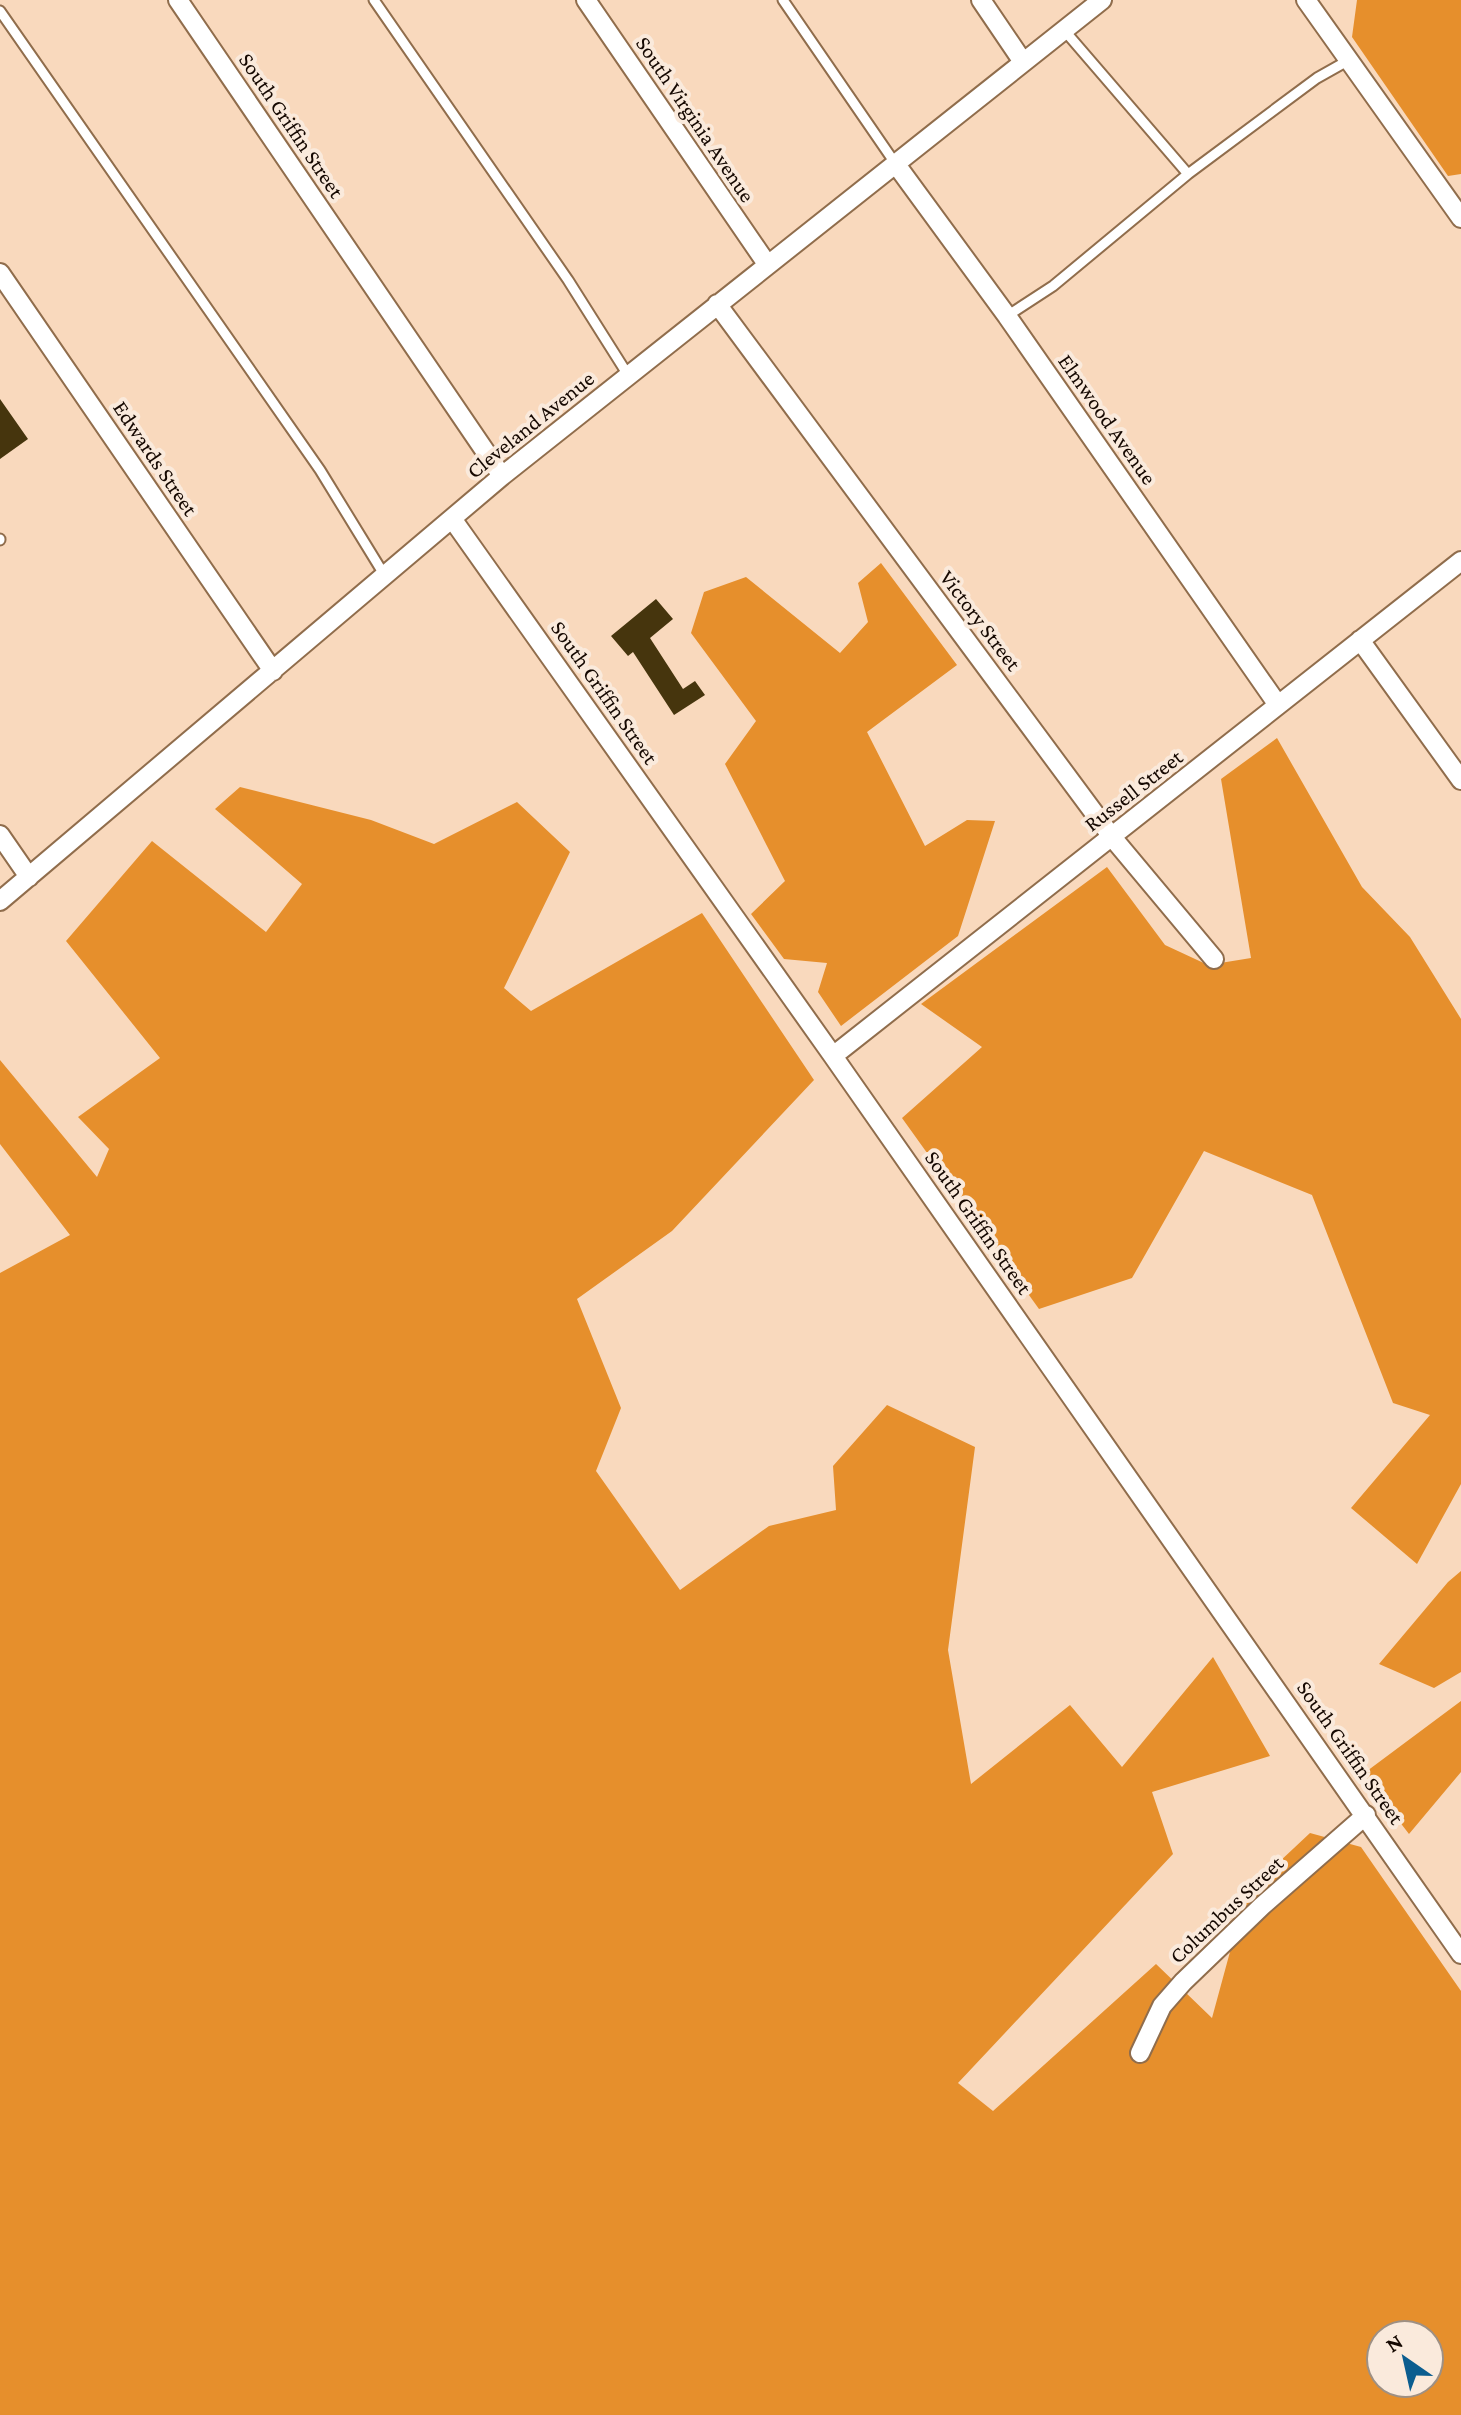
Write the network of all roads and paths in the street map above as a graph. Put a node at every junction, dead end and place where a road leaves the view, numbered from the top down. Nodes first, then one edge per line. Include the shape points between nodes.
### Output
1 (178, 0) edge
2 (374, 0) edge
3 (586, 0) edge
4 (783, 0) edge
5 (981, 0) edge
6 (1102, 0) edge
7 (1306, 0) edge
8 (0, 11) edge
9 (1064, 30) junction
10 (1349, 60) junction
11 (1023, 62) junction
12 (895, 163) junction
13 (1188, 174) junction
14 (1461, 218) edge
15 (767, 264) junction
16 (0, 273) edge
17 (717, 304) junction
18 (1007, 316) junction
19 (628, 375) junction
20 (502, 476) junction
21 (453, 520) junction
22 (1461, 561) edge
23 (385, 576) junction
24 (1360, 640) junction
25 (273, 671) junction
26 (1278, 705) junction
27 (1461, 780) edge
28 (0, 835) edge
29 (1112, 837) junction
30 (29, 877) junction
31 (0, 901) edge
32 (1214, 959) dead end
33 (833, 1056) junction
34 (1366, 1815) junction
35 (1458, 1945) edge
36 (1140, 2053) dead end

1 - 20 street, South Griffin Street
2 - 19 lane
3 - 15 street, South Virginia Avenue
4 - 12 lane
5 - 11 street
6 - 9 street, Cleveland Avenue
7 - 10 street
8 - 23 lane via 320,470
9 - 11 street, Cleveland Avenue
9 - 13 lane
10 - 13 lane
10 - 14 street
11 - 12 street, Cleveland Avenue
12 - 15 street, Cleveland Avenue
12 - 18 street, Elmwood Avenue
13 - 18 lane via 1053,286
15 - 17 street, Cleveland Avenue
16 - 25 street, Edwards Street
17 - 19 street, Cleveland Avenue
17 - 29 street, Victory Street
18 - 26 street, Elmwood Avenue
19 - 20 street, Cleveland Avenue
20 - 21 street, Cleveland Avenue
21 - 23 street, Cleveland Avenue
21 - 33 street, South Griffin Street
22 - 24 street, Russell Street
23 - 25 street, Cleveland Avenue
24 - 26 street, Russell Street
24 - 27 street
25 - 30 street, Cleveland Avenue
26 - 29 street, Russell Street
28 - 30 street
29 - 32 street, Victory Street
29 - 33 street, Russell Street
30 - 31 street, Cleveland Avenue
33 - 34 street, South Griffin Street
34 - 35 street, South Griffin Street
34 - 36 street, Columbus Street via 1183,1982 1162,2006

